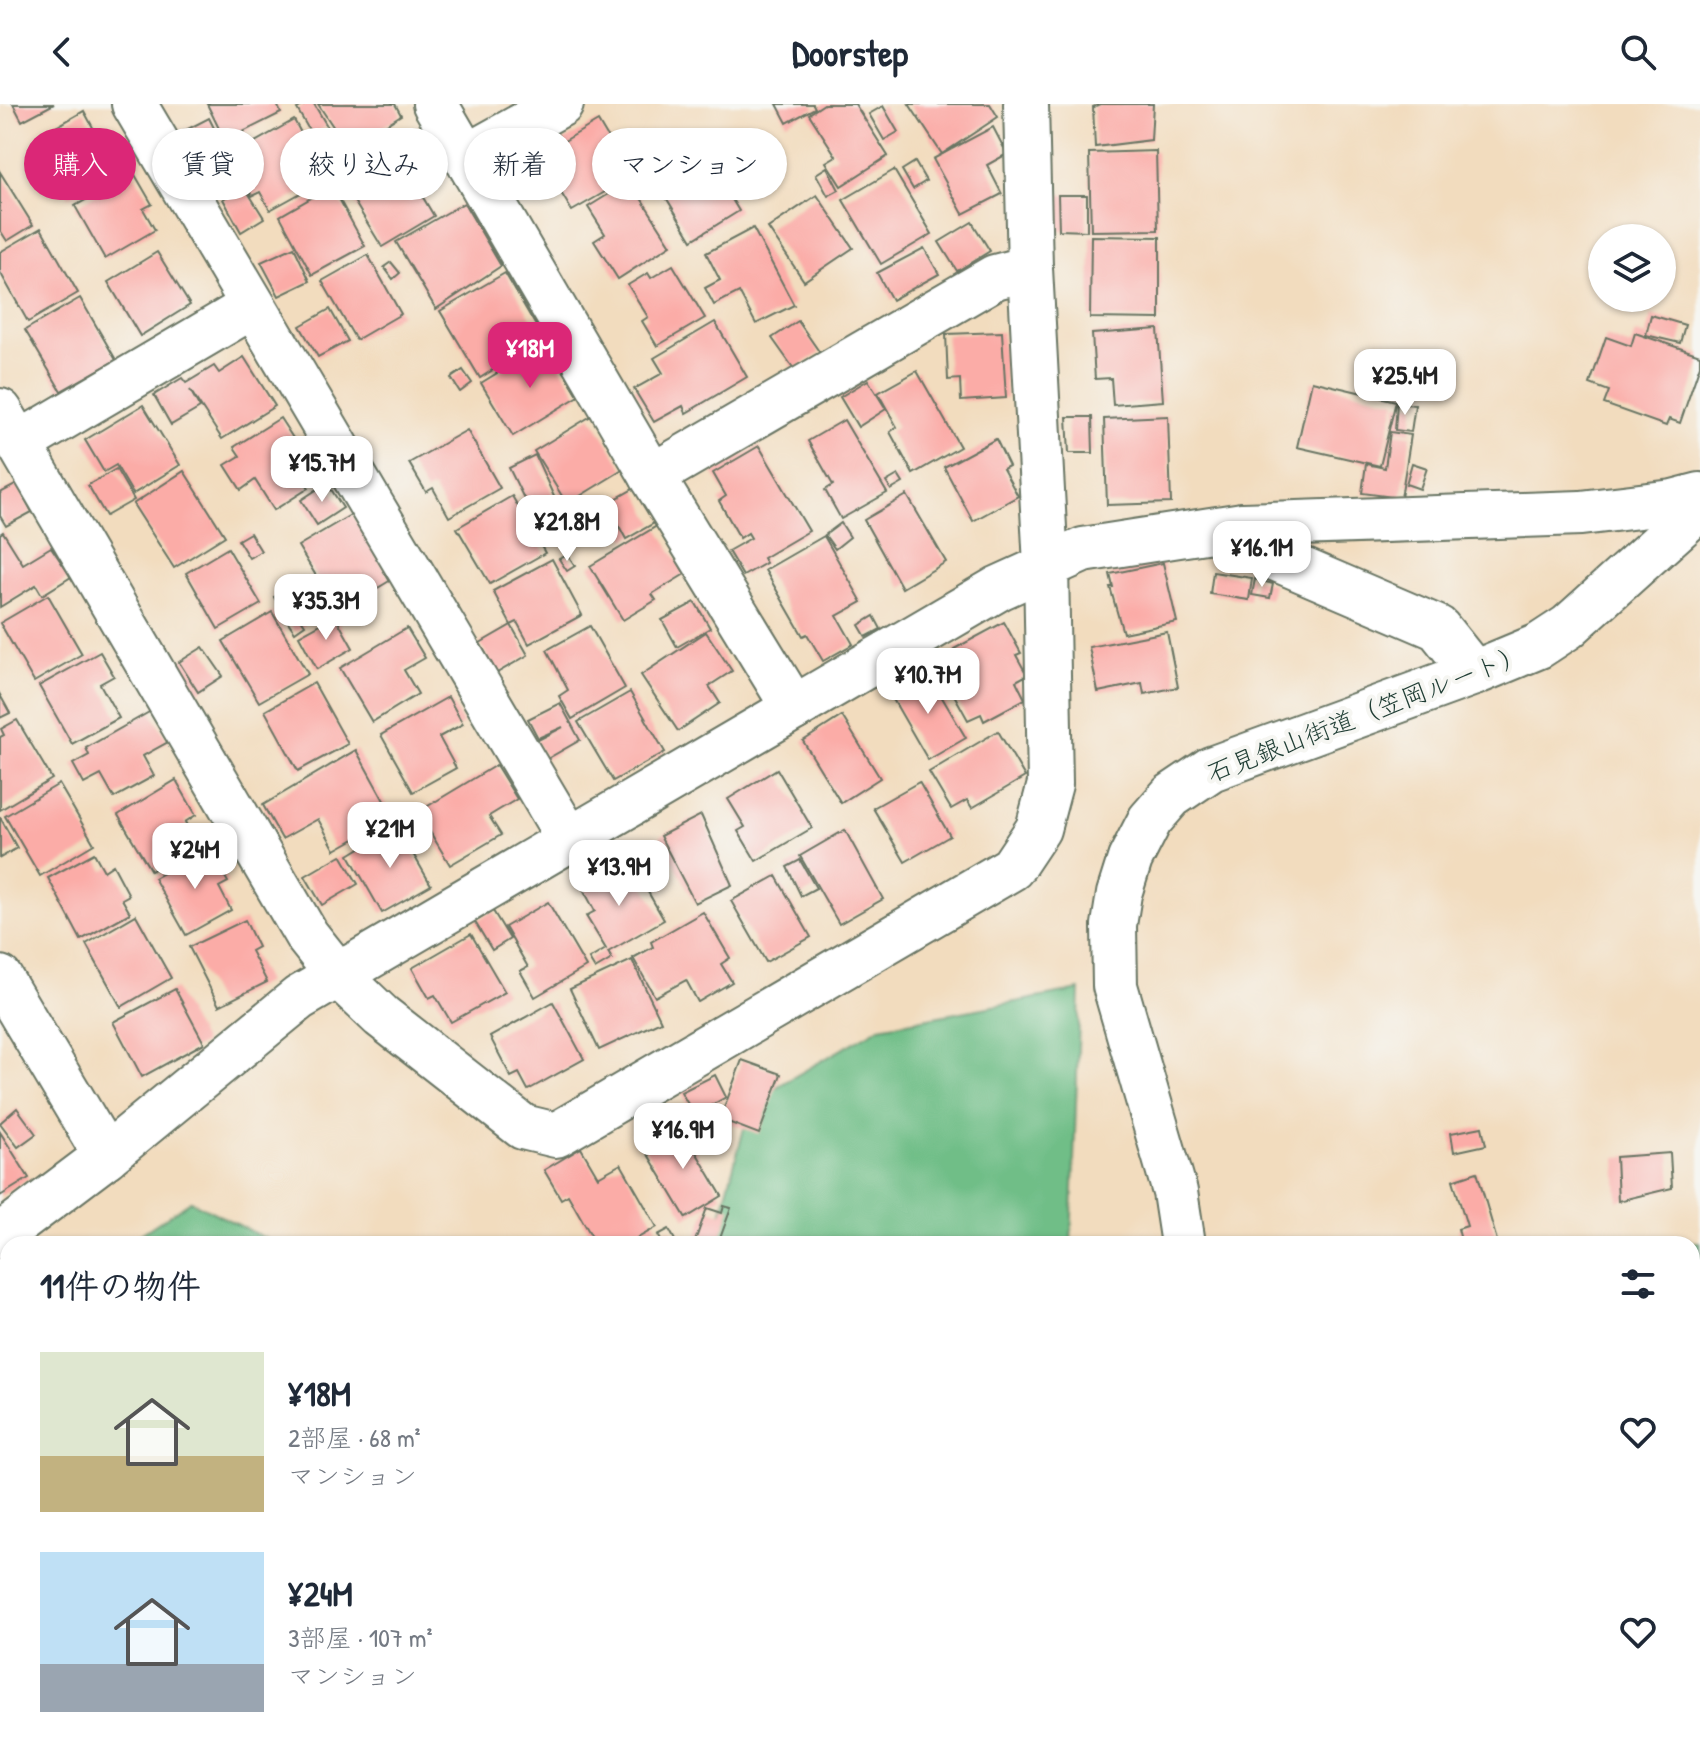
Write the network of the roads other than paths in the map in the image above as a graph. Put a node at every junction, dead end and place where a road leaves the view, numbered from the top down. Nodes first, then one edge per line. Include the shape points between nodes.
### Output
1 (134, 104) edge
2 (435, 104) edge
3 (561, 104) edge
4 (1026, 104) edge
5 (518, 128) edge
6 (464, 154) edge
7 (491, 200) edge
8 (1030, 268) junction
9 (251, 307) junction
10 (10, 427) edge
11 (652, 476) junction
12 (1700, 495) edge
13 (1700, 508) edge
14 (1243, 525) junction
15 (1046, 565) junction
16 (1474, 673) junction
17 (794, 708) junction
18 (569, 839) junction
19 (338, 975) junction
20 (0, 978) edge
21 (106, 1156) junction
22 (0, 1236) edge
23 (1182, 1236) edge

1 - 9 street
2 - 6 street
3 - 5 street
4 - 8 street
7 - 11 street
8 - 11 street via 995,277
8 - 15 street
9 - 10 street
9 - 18 street
10 - 19 street via 307,936
11 - 17 street
12 - 14 street via 1581,513
13 - 16 street, 石見銀山街道（笠岡ルート） via 1568,627 1539,646
14 - 15 street via 1083,550
14 - 16 street via 1270,556 1438,628
15 - 17 street
15 - 19 street via 1050,784 1038,829 1012,868 556,1135 523,1127 381,1016
16 - 23 street, 石見銀山街道（笠岡ルート） via 1211,769 1171,796 1150,820 1130,859 1114,925 1115,986 1175,1192
17 - 18 street
18 - 19 street
19 - 21 street via 299,998
20 - 21 street
21 - 22 street

